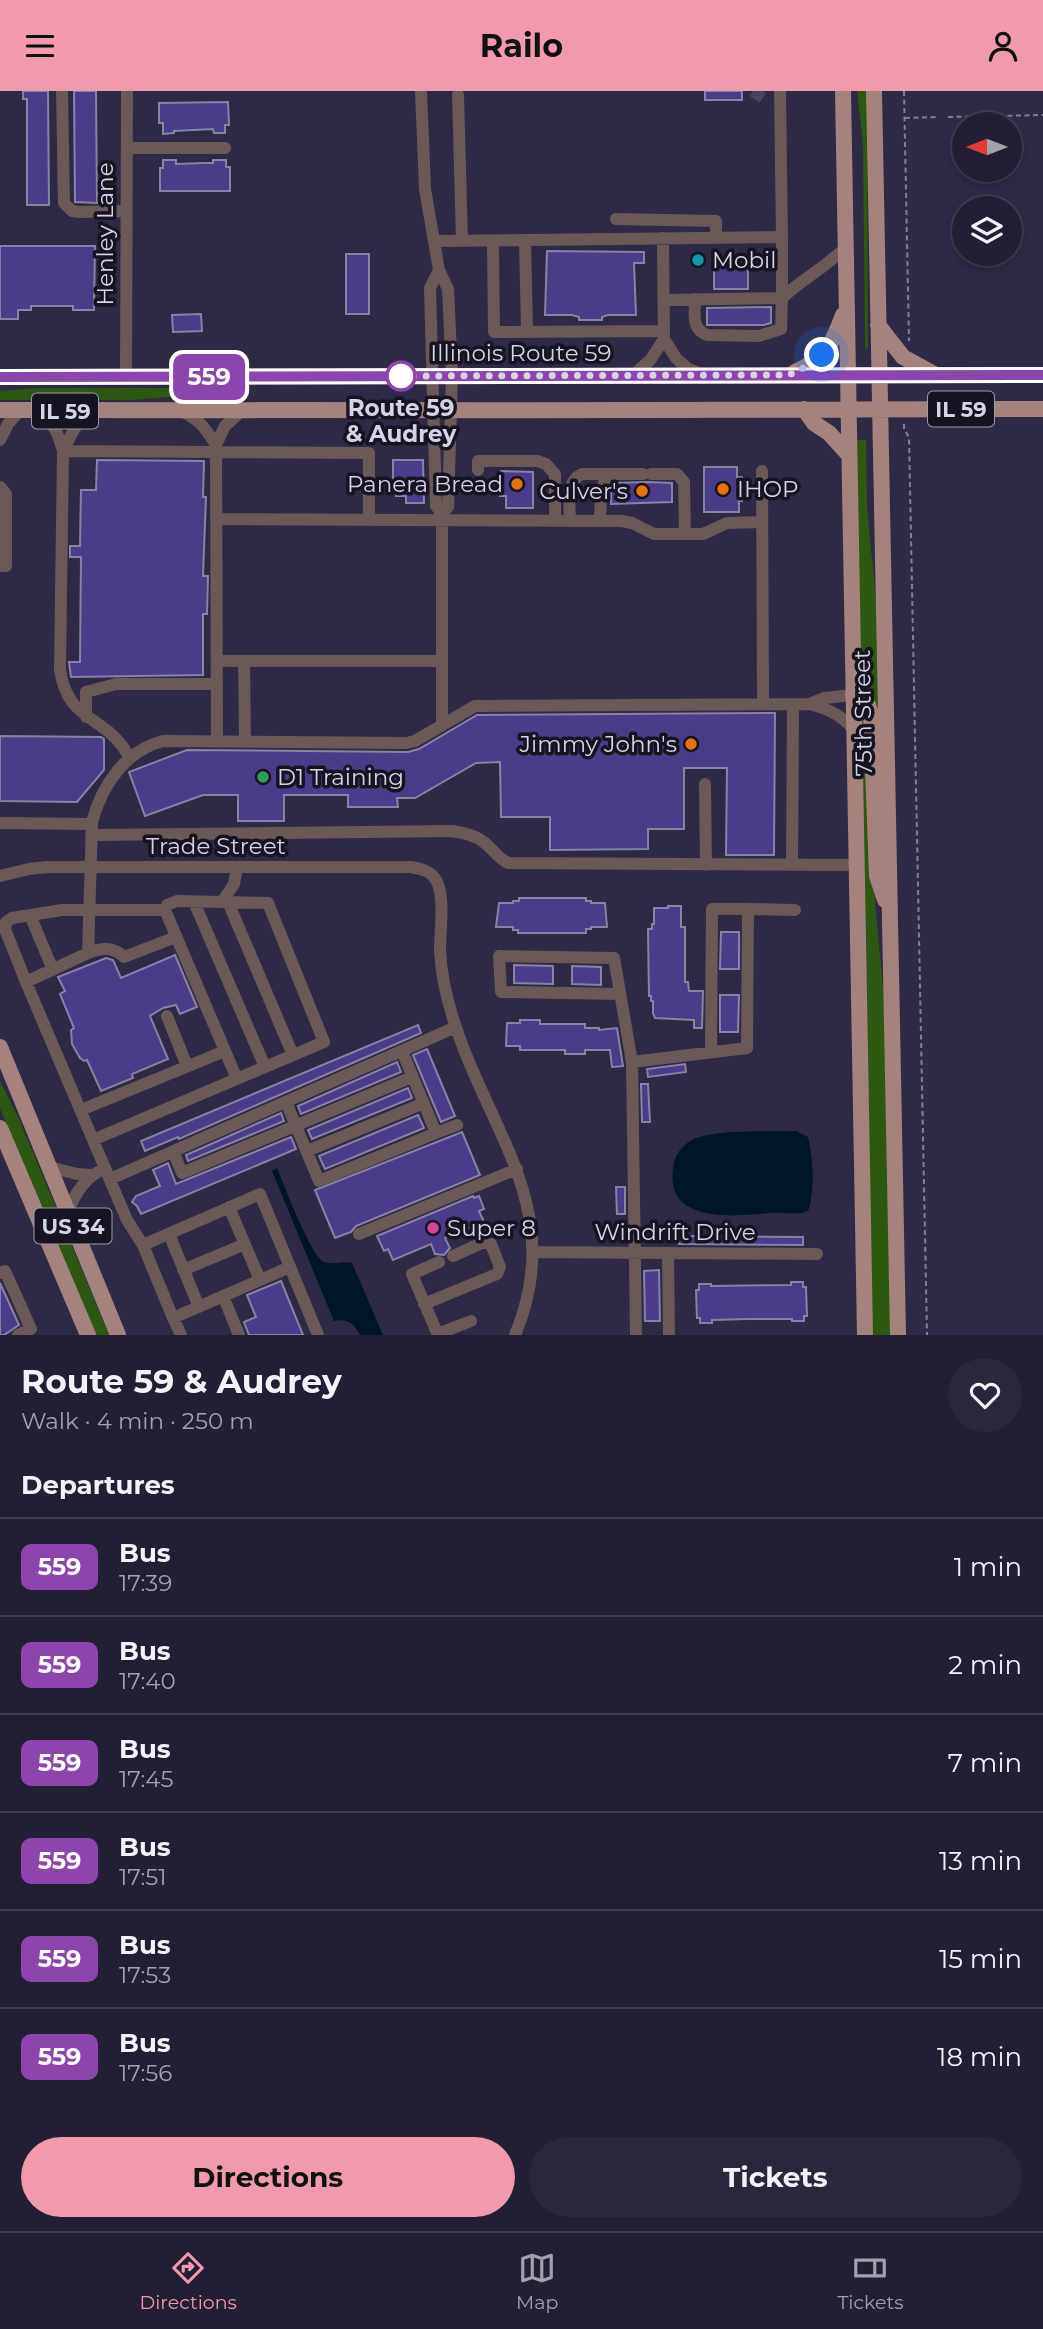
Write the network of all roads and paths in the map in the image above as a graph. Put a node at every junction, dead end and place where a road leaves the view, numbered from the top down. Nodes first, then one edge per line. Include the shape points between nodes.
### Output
1 (62, 91) edge
2 (127, 91) edge
3 (421, 91) edge
4 (780, 91) edge
5 (843, 91) edge
6 (874, 91) edge
7 (904, 91) edge
8 (458, 95) dead end
9 (1043, 115) edge
10 (938, 117) dead end
11 (948, 117) dead end
12 (905, 118) junction
13 (127, 148) junction
14 (225, 148) dead end
15 (126, 211) junction
16 (616, 219) dead end
17 (716, 237) junction
18 (782, 237) junction
19 (663, 238) junction
20 (525, 240) junction
21 (434, 241) junction
22 (462, 241) junction
23 (493, 241) junction
24 (845, 248) junction
25 (439, 270) junction
26 (782, 298) junction
27 (695, 299) junction
28 (664, 300) junction
29 (846, 306) junction
30 (878, 324) junction
31 (527, 332) junction
32 (664, 335) junction
33 (909, 345) dead end
34 (635, 375) junction
35 (703, 375) junction
36 (789, 375) junction
37 (848, 375) junction
38 (879, 375) junction
39 (1043, 375) edge
40 (432, 376) junction
41 (452, 376) junction
42 (938, 376) junction
43 (0, 377) edge
44 (126, 377) junction
45 (434, 409) junction
46 (804, 409) junction
47 (849, 409) junction
48 (879, 409) junction
49 (1043, 409) edge
50 (0, 410) edge
51 (20, 410) junction
52 (37, 410) junction
53 (451, 410) junction
54 (92, 411) junction
55 (183, 411) junction
56 (240, 412) junction
57 (904, 429) dead end
58 (0, 440) edge
59 (216, 449) junction
60 (64, 451) junction
61 (849, 455) junction
62 (478, 470) dead end
63 (762, 471) dead end
64 (608, 474) junction
65 (0, 487) edge
66 (442, 517) junction
67 (216, 519) junction
68 (369, 520) junction
69 (555, 521) junction
70 (570, 521) junction
71 (600, 521) junction
72 (762, 522) junction
73 (685, 534) junction
74 (0, 566) edge
75 (217, 661) junction
76 (244, 661) junction
77 (442, 661) junction
78 (217, 684) junction
79 (853, 695) junction
80 (763, 704) junction
81 (793, 704) junction
82 (809, 704) junction
83 (86, 717) junction
84 (442, 724) junction
85 (853, 729) junction
86 (217, 741) junction
87 (245, 741) junction
88 (129, 757) junction
89 (705, 784) dead end
90 (0, 823) edge
91 (91, 830) junction
92 (706, 865) junction
93 (792, 865) junction
94 (856, 865) junction
95 (91, 867) junction
96 (237, 867) junction
97 (0, 876) edge
98 (194, 902) junction
99 (225, 902) junction
100 (748, 909) junction
101 (165, 910) junction
102 (795, 910) dead end
103 (89, 911) junction
104 (890, 913) junction
105 (30, 915) junction
106 (176, 937) junction
107 (88, 953) junction
108 (53, 970) junction
109 (26, 982) junction
110 (620, 994) junction
111 (167, 1016) dead end
112 (456, 1027) junction
113 (0, 1047) edge
114 (225, 1051) junction
115 (402, 1051) junction
116 (711, 1052) junction
117 (293, 1055) junction
118 (632, 1062) junction
119 (187, 1066) junction
120 (265, 1067) junction
121 (412, 1077) junction
122 (237, 1079) junction
123 (286, 1102) junction
124 (424, 1103) junction
125 (81, 1110) junction
126 (457, 1125) dead end
127 (296, 1127) junction
128 (0, 1128) edge
129 (436, 1133) junction
130 (93, 1140) junction
131 (173, 1151) junction
132 (307, 1151) junction
133 (49, 1167) junction
134 (517, 1170) junction
135 (108, 1173) junction
136 (92, 1175) junction
137 (229, 1207) junction
138 (68, 1212) junction
139 (169, 1234) junction
140 (359, 1234) dead end
141 (245, 1244) junction
142 (143, 1245) junction
143 (533, 1252) junction
144 (634, 1254) junction
145 (668, 1254) junction
146 (817, 1254) dead end
147 (453, 1256) dead end
148 (439, 1262) dead end
149 (290, 1267) junction
150 (183, 1270) junction
151 (0, 1272) edge
152 (260, 1280) junction
153 (223, 1296) junction
154 (424, 1304) junction
155 (199, 1307) junction
156 (173, 1318) junction
157 (471, 1321) dead end
158 (238, 1332) edge
159 (437, 1334) edge
160 (18, 1335) edge
161 (89, 1335) edge
162 (118, 1335) edge
163 (181, 1335) edge
164 (224, 1335) edge
165 (318, 1335) edge
166 (515, 1335) edge
167 (636, 1335) edge
168 (669, 1335) edge
169 (865, 1335) edge
170 (898, 1335) edge
171 (927, 1335) edge

1 - 15 street via 64,203 78,212
2 - 13 street, Henley Lane
3 - 21 street via 422,165
4 - 18 street
5 - 24 main road, 75th Street
6 - 30 main road, 75th Street
7 - 12 path
8 - 22 street
9 - 11 path
10 - 12 path
12 - 33 path
13 - 14 street
13 - 15 street, Henley Lane
15 - 44 street, Henley Lane
16 - 17 street via 716,221
17 - 18 street
17 - 19 street
18 - 26 street
19 - 20 street
19 - 28 street
20 - 23 street
20 - 31 street
21 - 22 street
21 - 25 street
22 - 23 street
23 - 31 street via 494,332
24 - 26 street
24 - 29 main road, 75th Street
25 - 40 street via 430,288
25 - 41 street via 448,289
26 - 27 street
26 - 27 street via 781,329 759,335 700,333
27 - 28 street
28 - 32 street
29 - 36 main road via 830,348
29 - 37 main road, 75th Street
30 - 38 main road, 75th Street
30 - 42 main road via 903,357
31 - 32 street
32 - 34 street via 651,359
32 - 35 street via 676,358
34 - 35 main road, Illinois Route 59 / IL 59
34 - 41 main road, Illinois Route 59 / IL 59
35 - 36 main road, Illinois Route 59 / IL 59
36 - 37 main road, Illinois Route 59 / IL 59
37 - 38 main road, Illinois Route 59 / IL 59
37 - 47 main road, 75th Street
38 - 42 main road, Illinois Route 59 / IL 59
38 - 48 main road, 75th Street
39 - 42 main road, Illinois Route 59 / IL 59
40 - 41 main road, Illinois Route 59 / IL 59
40 - 44 main road, Illinois Route 59 / IL 59
40 - 45 street
41 - 53 street
43 - 44 main road, Illinois Route 59 / IL 59
45 - 53 main road, IL 59
45 - 56 main road, IL 59
45 - 66 street via 436,506
46 - 47 main road, IL 59
46 - 53 main road, IL 59
46 - 61 main road
47 - 48 main road, IL 59
47 - 61 main road, 75th Street
48 - 49 main road, IL 59
48 - 104 main road, 75th Street
50 - 51 main road, IL 59
51 - 52 main road, IL 59
51 - 58 street
52 - 54 main road, IL 59
52 - 60 street via 56,427
53 - 66 street via 448,507
54 - 55 main road, IL 59
54 - 60 street via 75,427
55 - 56 main road, IL 59
55 - 59 street via 204,425
56 - 59 street via 225,426
57 - 171 path via 909,437
59 - 60 street
59 - 67 street
59 - 68 street via 369,453
60 - 83 street via 60,669 62,687
61 - 79 main road, 75th Street
62 - 69 street via 478,461 546,464 555,474
63 - 72 street
64 - 70 street via 575,477 570,484
64 - 71 street via 601,489
64 - 73 street via 677,474 684,482
65 - 74 street via 6,494 6,566
66 - 68 street
66 - 69 street
66 - 77 street
67 - 68 street
67 - 75 street
69 - 70 street
70 - 71 street
71 - 73 street via 632,523 654,534
72 - 73 street via 727,523 703,534
72 - 80 street
75 - 76 street
75 - 78 street
76 - 77 street
76 - 87 street
77 - 84 street
78 - 83 street via 116,684 86,692
78 - 86 street
79 - 82 street
79 - 85 main road, 75th Street
79 - 104 main road via 871,714 877,876
80 - 81 street
80 - 84 street via 475,706
81 - 82 street
81 - 93 street
82 - 85 street via 836,714
83 - 88 street via 116,736
84 - 87 street via 406,743
85 - 94 main road, 75th Street
86 - 87 street
86 - 88 street via 163,741
88 - 91 street via 97,803
89 - 92 street
90 - 91 street
91 - 92 street via 452,831 472,835 508,863
91 - 95 street
92 - 93 street
93 - 94 street
94 - 169 main road, 75th Street
95 - 96 street, Trade Street
95 - 97 street, Trade Street via 29,869
95 - 103 street
96 - 99 street
96 - 112 street, Trade Street via 411,867 432,874 439,884 440,953
98 - 99 street
98 - 101 street via 177,901
98 - 120 street
99 - 117 street
99 - 117 street via 268,903 324,1042
100 - 102 street
100 - 116 street via 747,1048
100 - 116 street via 712,909
101 - 103 street
101 - 106 street
103 - 105 street
103 - 107 street
104 - 170 main road, 75th Street
105 - 108 street
105 - 109 street via 12,918 5,929
106 - 107 street via 124,957 101,948
106 - 114 street
107 - 108 street
108 - 109 street
109 - 125 street
110 - 110 street via 614,958 499,956 501,992
110 - 118 street
111 - 119 street
112 - 115 street
112 - 134 street
113 - 133 main road, US 34
114 - 119 street
114 - 122 street
115 - 121 street
115 - 123 street
116 - 118 street
117 - 120 street
118 - 144 street
119 - 125 street
120 - 122 street
121 - 124 street
121 - 127 street
122 - 130 street
123 - 127 street
123 - 131 street
124 - 129 street
124 - 132 street
125 - 130 street
126 - 129 street
127 - 131 street via 182,1173
127 - 132 street
128 - 161 main road, US 34
129 - 132 street via 319,1181
130 - 135 street
131 - 135 street
133 - 136 street
133 - 138 main road, US 34
134 - 140 street
134 - 143 street
135 - 136 street
135 - 142 street
136 - 138 street via 75,1194
137 - 139 street
137 - 141 street
137 - 149 street via 260,1194
138 - 162 main road, US 34
139 - 142 street
139 - 150 street
141 - 150 street
141 - 152 street
142 - 156 street
143 - 144 street, Windrift Drive
143 - 166 street via 527,1300
144 - 145 street, Windrift Drive
144 - 167 street
145 - 146 street, Windrift Drive
145 - 168 street
147 - 154 street via 484,1242 491,1244 500,1267 497,1274
148 - 154 street via 412,1274
149 - 152 street
149 - 165 street
150 - 155 street
151 - 160 street via 5,1271 31,1329
152 - 153 street
153 - 155 street
153 - 158 street
154 - 159 street
155 - 156 street
156 - 163 street
157 - 159 street
158 - 164 street

